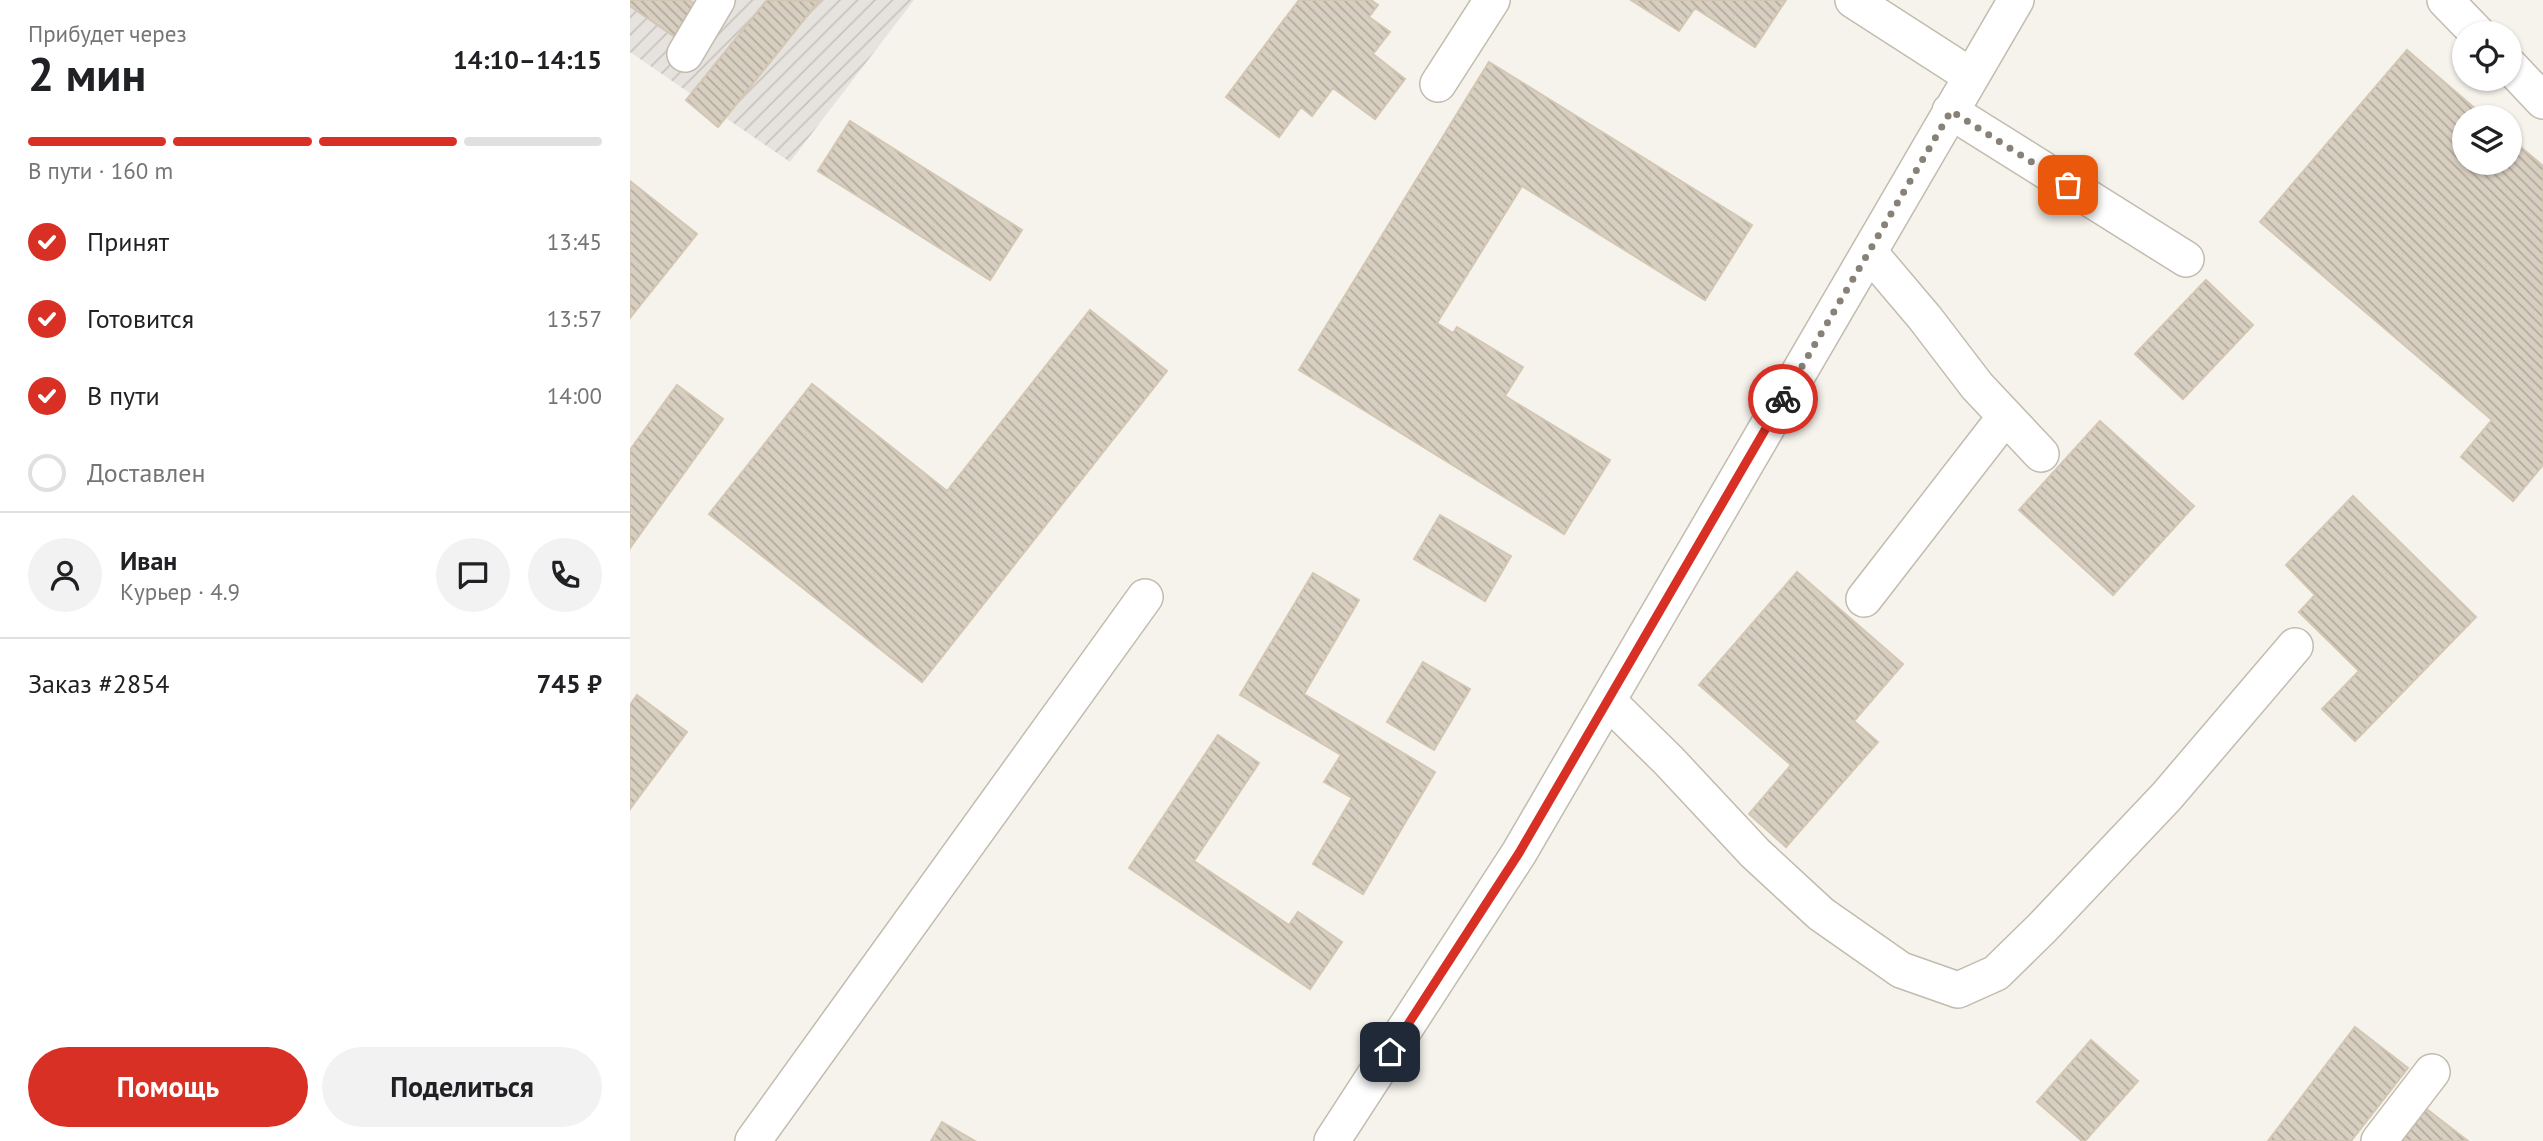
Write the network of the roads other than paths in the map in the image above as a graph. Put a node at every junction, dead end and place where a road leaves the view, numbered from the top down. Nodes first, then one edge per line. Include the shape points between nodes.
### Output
1 (717, 0) edge
2 (1492, 0) edge
3 (1853, 0) edge
4 (2016, 0) edge
5 (2445, 0) edge
6 (2465, 21) edge
7 (685, 54) dead end
8 (1970, 76) junction
9 (2522, 79) edge
10 (1438, 83) dead end
11 (2543, 101) edge
12 (1951, 111) junction
13 (1869, 252) junction
14 (2186, 259) dead end
15 (2005, 417) junction
16 (2041, 454) dead end
17 (1146, 597) dead end
18 (1864, 599) dead end
19 (2295, 646) dead end
20 (1608, 701) junction
21 (2432, 1072) dead end
22 (753, 1141) edge
23 (1332, 1141) edge
24 (2379, 1141) edge

1 - 7 street
2 - 10 street
3 - 8 street
4 - 8 street
5 - 6 street
8 - 12 street
9 - 11 street
12 - 13 street
12 - 14 street
13 - 15 street
13 - 20 street
15 - 16 street
15 - 18 street
17 - 22 street
19 - 20 street via 2167,796 2043,928 1996,973 1958,990 1901,970 1821,914 1755,853
20 - 23 street via 1519,853
21 - 24 street

